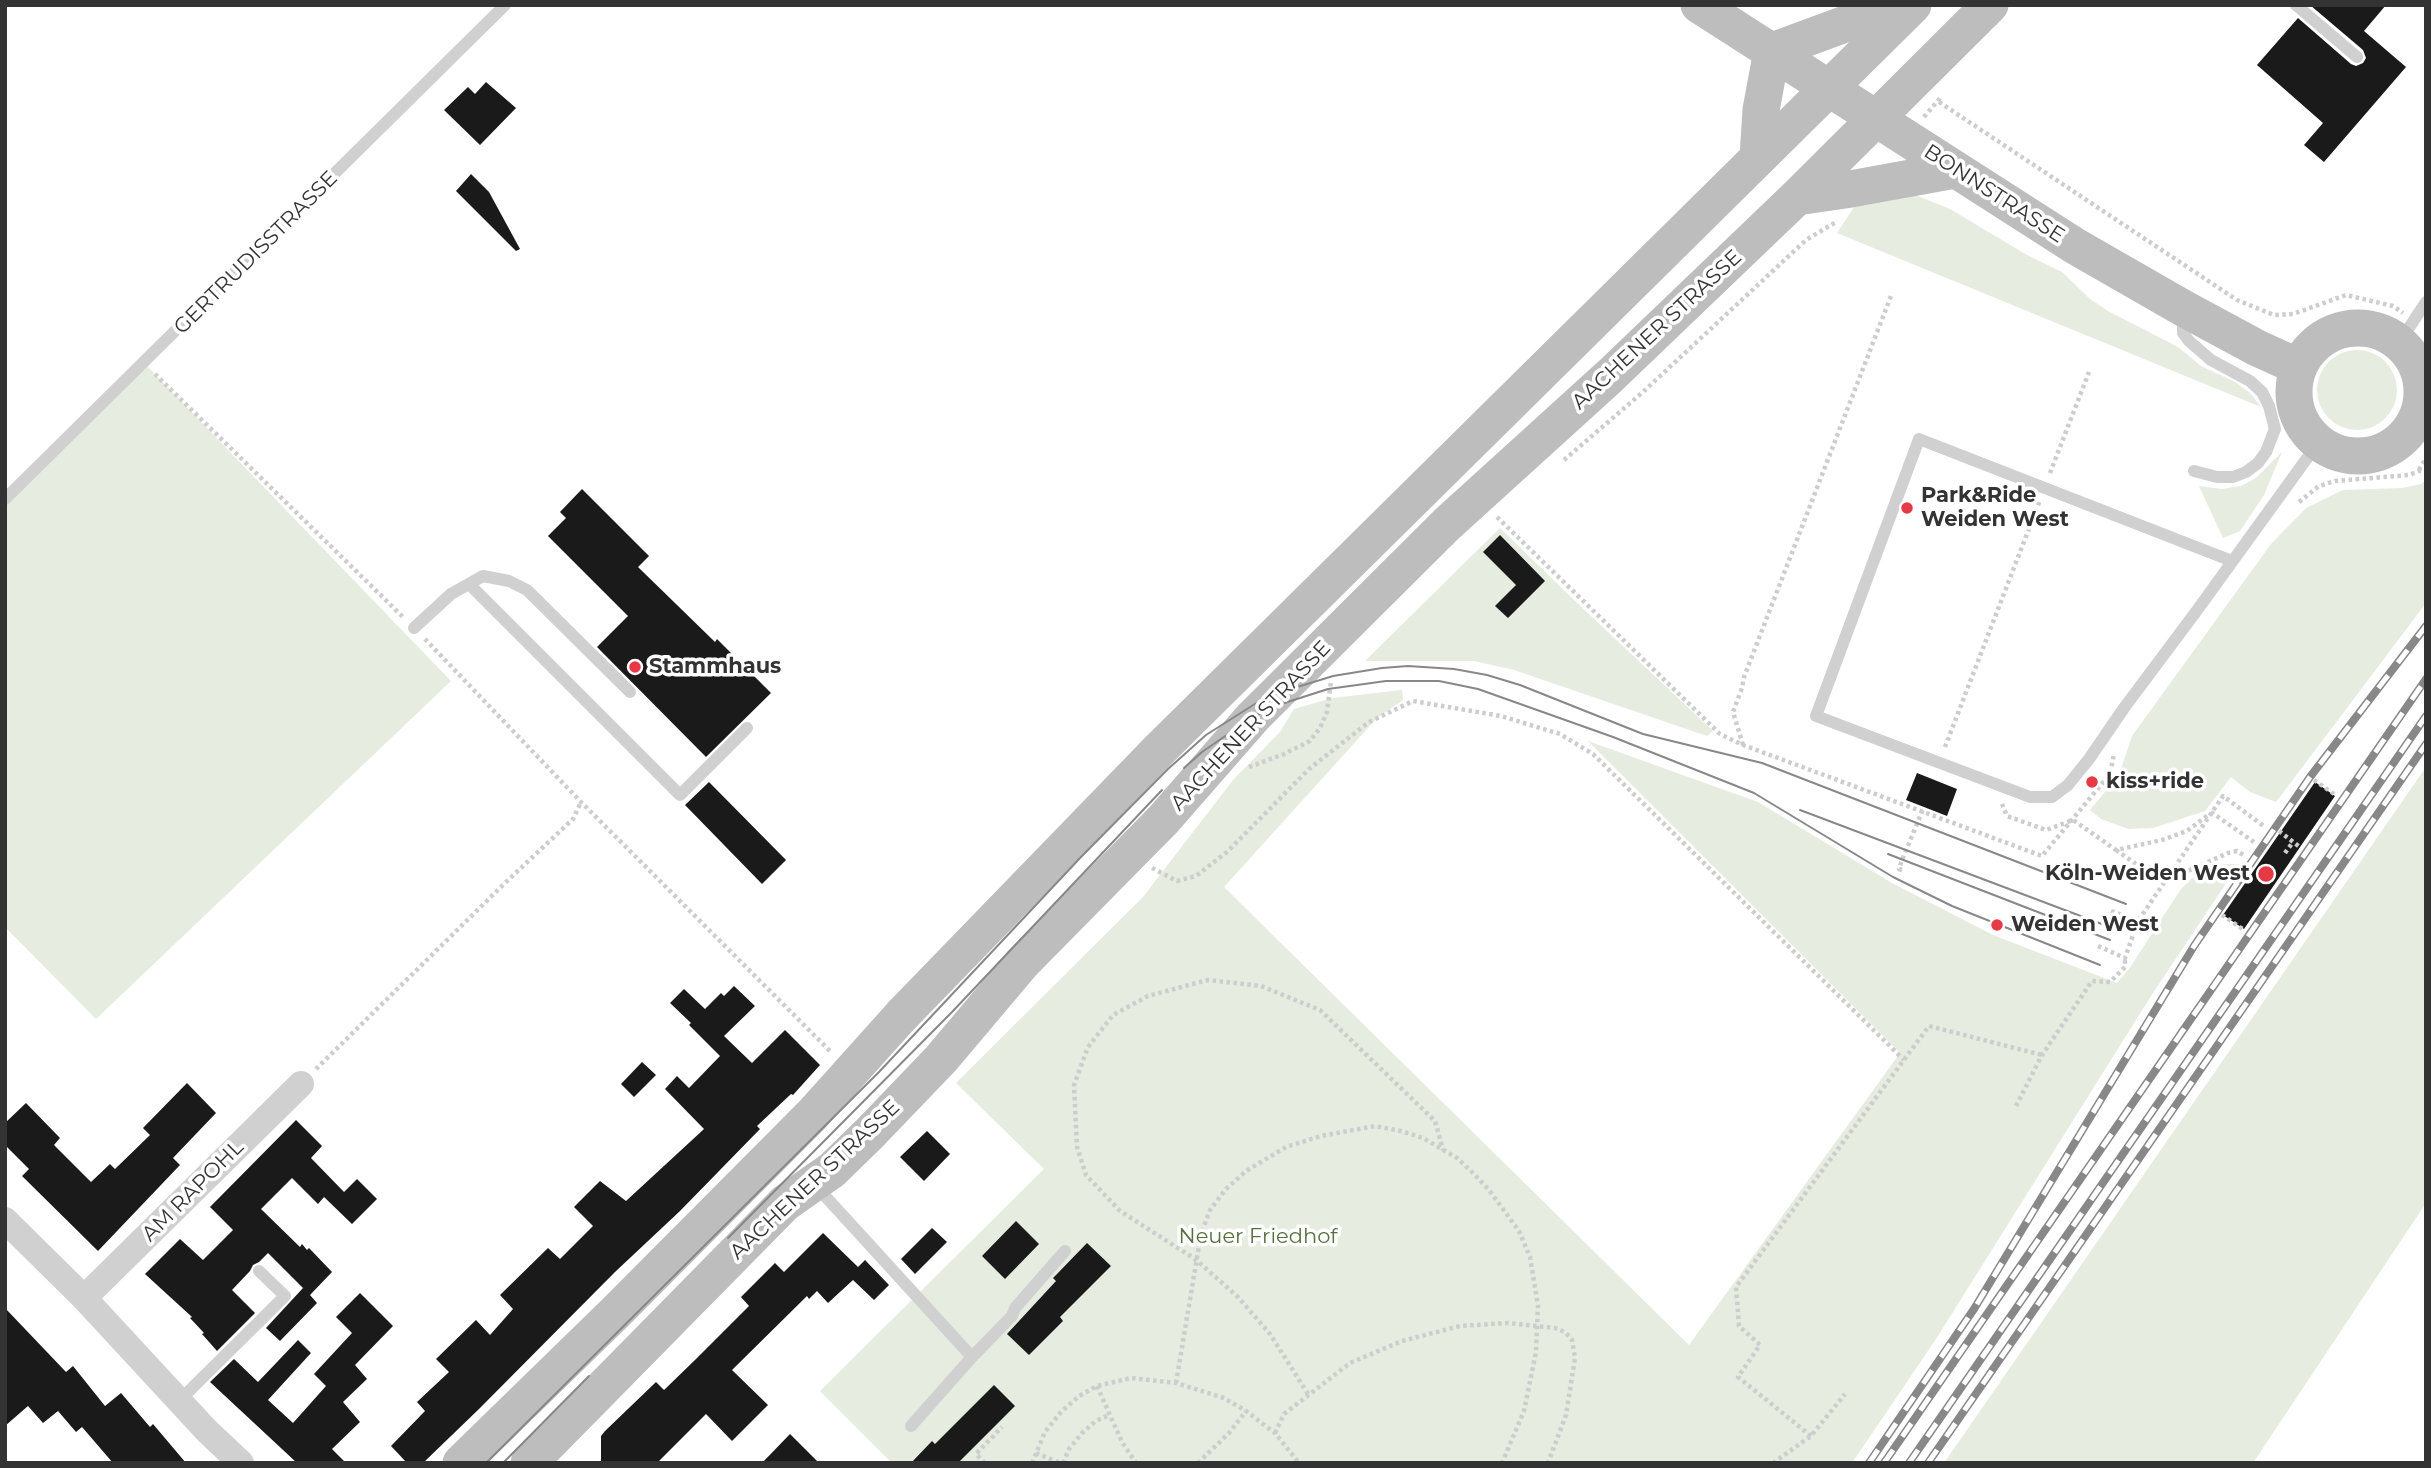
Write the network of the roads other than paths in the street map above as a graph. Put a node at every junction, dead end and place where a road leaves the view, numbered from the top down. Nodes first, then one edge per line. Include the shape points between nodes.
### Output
1 (505, 5) edge
2 (1699, 5) edge
3 (1990, 5) edge
4 (2296, 5) edge
5 (1910, 8) edge
6 (1772, 51) junction
7 (2357, 57) dead end
8 (1829, 88) junction
9 (1890, 127) junction
10 (1758, 158) junction
11 (1955, 170) junction
12 (1797, 197) junction
13 (2426, 302) edge
14 (2183, 308) junction
15 (2406, 331) junction
16 (2299, 367) junction
17 (2420, 423) edge
18 (2318, 443) junction
19 (2194, 471) dead end
20 (5, 499) edge
21 (2232, 561) junction
22 (469, 584) junction
23 (414, 628) road end
24 (630, 692) dead end
25 (747, 728) dead end
26 (844, 1064) junction
27 (301, 1084) road end
28 (851, 1151) junction
29 (813, 1182) junction
30 (5, 1220) edge
31 (1065, 1251) dead end
32 (259, 1271) dead end
33 (84, 1298) junction
34 (972, 1357) junction
35 (179, 1401) junction
36 (911, 1426) dead end
37 (241, 1463) edge
38 (461, 1463) edge
39 (529, 1463) edge

1 - 20 lane, GERTRUDISSTRASSE
2 - 6 main road, BONNSTRASSE
3 - 9 main road, AACHENER STRASSE via 1931,92
4 - 7 lane
5 - 6 main road via 1856,20
5 - 8 main road, AACHENER STRASSE
6 - 8 main road, BONNSTRASSE
6 - 10 main road
8 - 9 main road, BONNSTRASSE
8 - 10 main road, AACHENER STRASSE
9 - 11 main road, BONNSTRASSE
9 - 12 main road, AACHENER STRASSE
10 - 26 main road, AACHENER STRASSE
11 - 12 main road
11 - 14 main road, BONNSTRASSE
12 - 28 main road, AACHENER STRASSE via 1447,524 1253,717 1163,820 1022,963 936,1064
13 - 15 lane
14 - 16 main road, BONNSTRASSE
14 - 19 lane via 2183,332 2189,341 2262,392 2274,429 2266,452 2246,472 2217,477
15 - 16 main road via 2361,328 2330,334 2315,344
15 - 17 main road via 2421,379
16 - 18 main road via 2293,388 2295,409
17 - 18 main road via 2392,446 2371,455 2348,456
18 - 21 lane
21 - 21 lane via 1919,439 1816,716 2030,797 2052,797 2088,759
22 - 23 lane
22 - 24 lane via 483,576 527,590
22 - 25 lane via 680,795
26 - 28 main road via 872,1067 884,1082
26 - 38 main road, AACHENER STRASSE via 772,1156
27 - 33 street, AM RAPOHL
28 - 29 main road, AACHENER STRASSE
29 - 34 lane
29 - 39 main road, AACHENER STRASSE via 785,1203
30 - 33 street
31 - 34 lane
32 - 35 lane via 285,1296
33 - 35 street
34 - 36 lane
35 - 37 street

